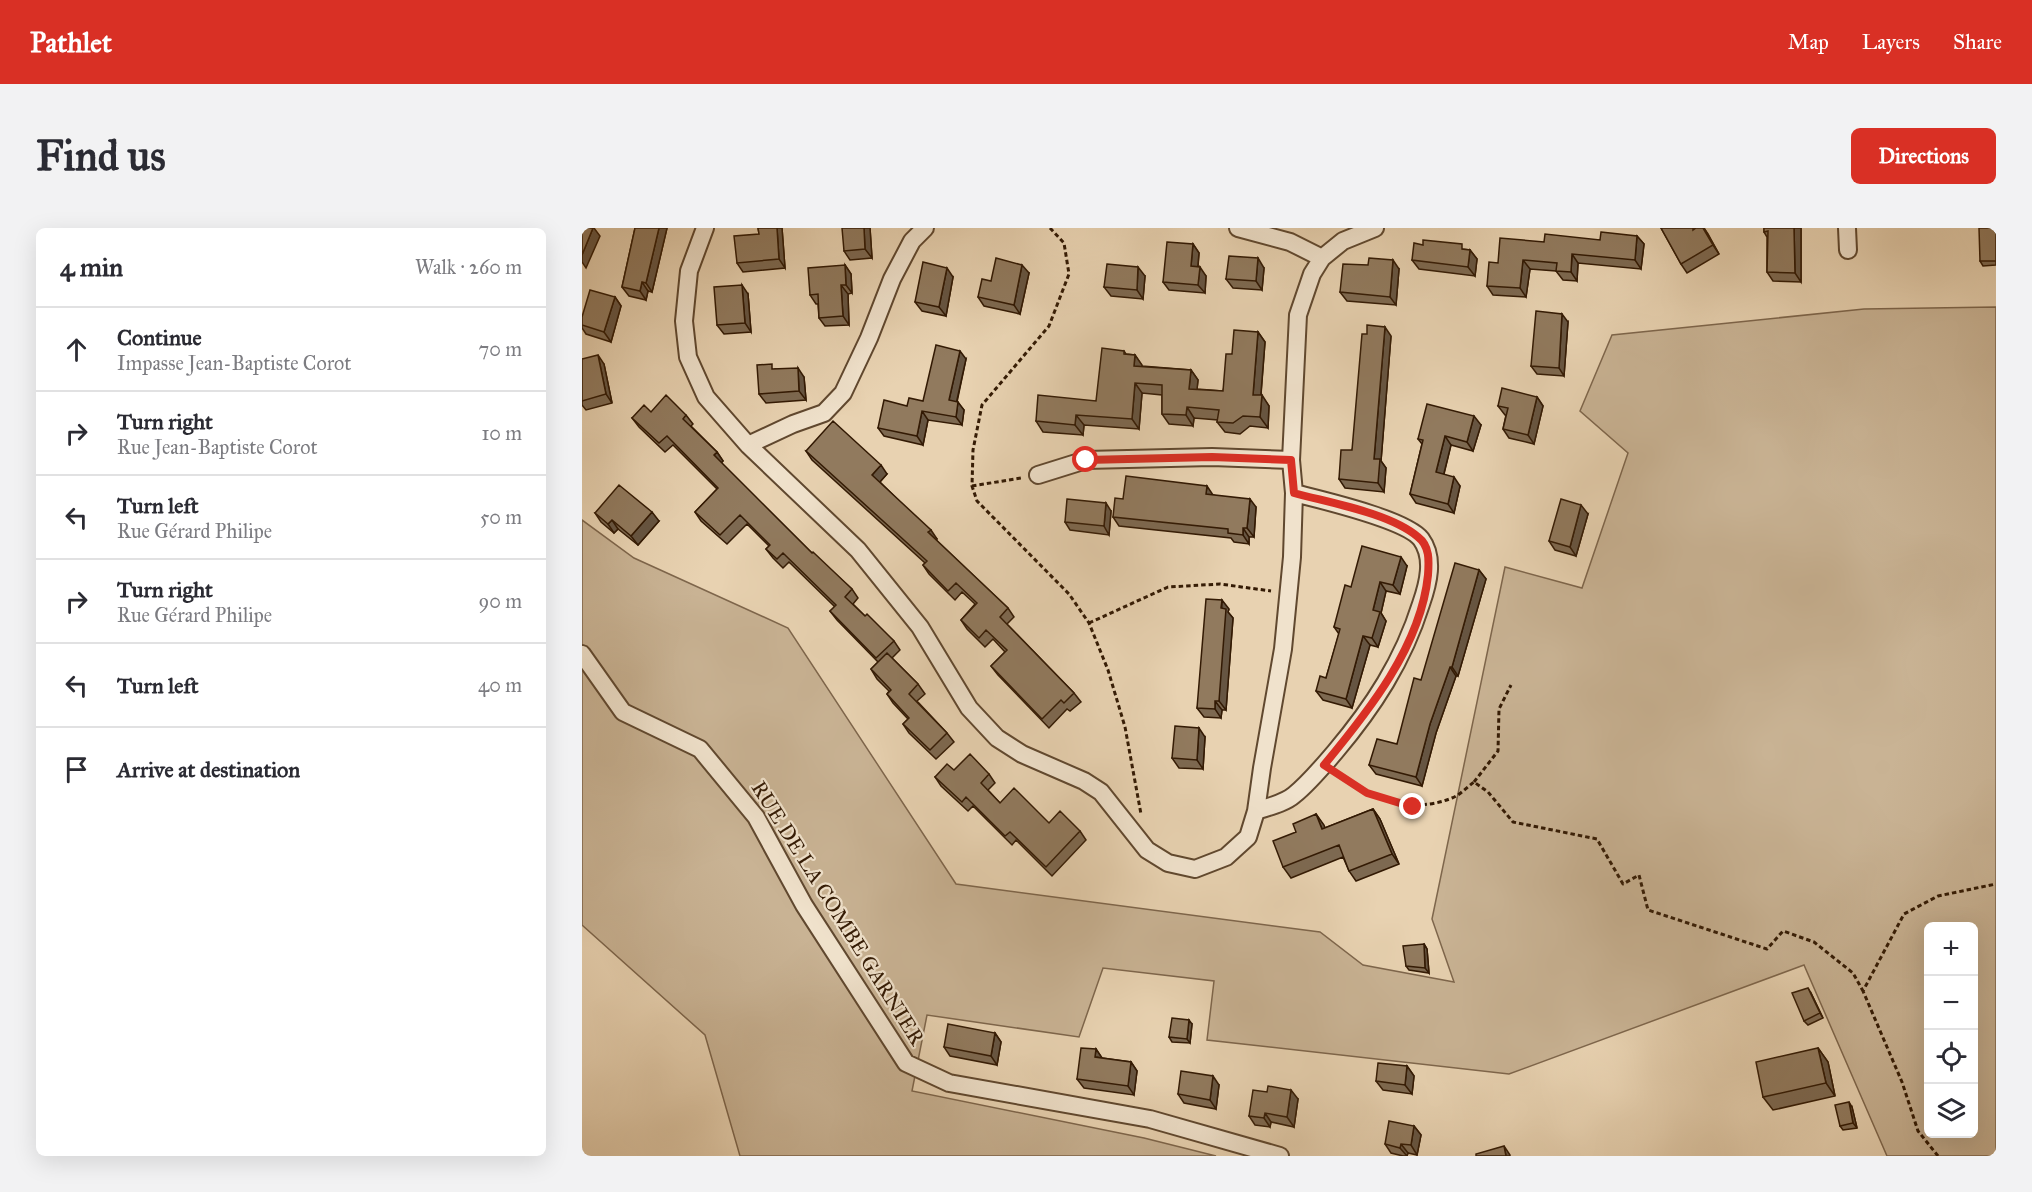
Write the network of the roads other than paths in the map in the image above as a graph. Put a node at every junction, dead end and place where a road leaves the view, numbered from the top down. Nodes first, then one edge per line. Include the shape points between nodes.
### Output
1 (705, 228) edge
2 (925, 228) edge
3 (1238, 228) edge
4 (1375, 228) edge
5 (1847, 228) edge
6 (1848, 250) dead end
7 (1322, 258) junction
8 (748, 445) junction
9 (1291, 460) junction
10 (1038, 475) road end
11 (1294, 493) junction
12 (582, 654) edge
13 (1256, 811) junction
14 (1280, 1156) edge

1 - 8 street via 689,271 684,321 688,357 706,397
2 - 8 street via 912,241 892,279 843,393 824,414
3 - 7 street via 1290,242
4 - 7 street via 1343,242
5 - 6 street
7 - 9 street via 1312,274 1298,315
8 - 13 street via 858,550 920,627 969,708 997,738 1101,792 1147,850 1168,863 1194,869 1226,858 1248,837
9 - 10 street via 1086,460
9 - 11 street
11 - 13 street via 1282,649
11 - 13 street via 1389,520 1420,538 1429,556 1426,588 1400,660 1360,721 1293,797
12 - 14 street, RUE DE LA COMBE GARNIER via 623,712 700,749 756,817 804,905 906,1063 949,1083 1150,1119

